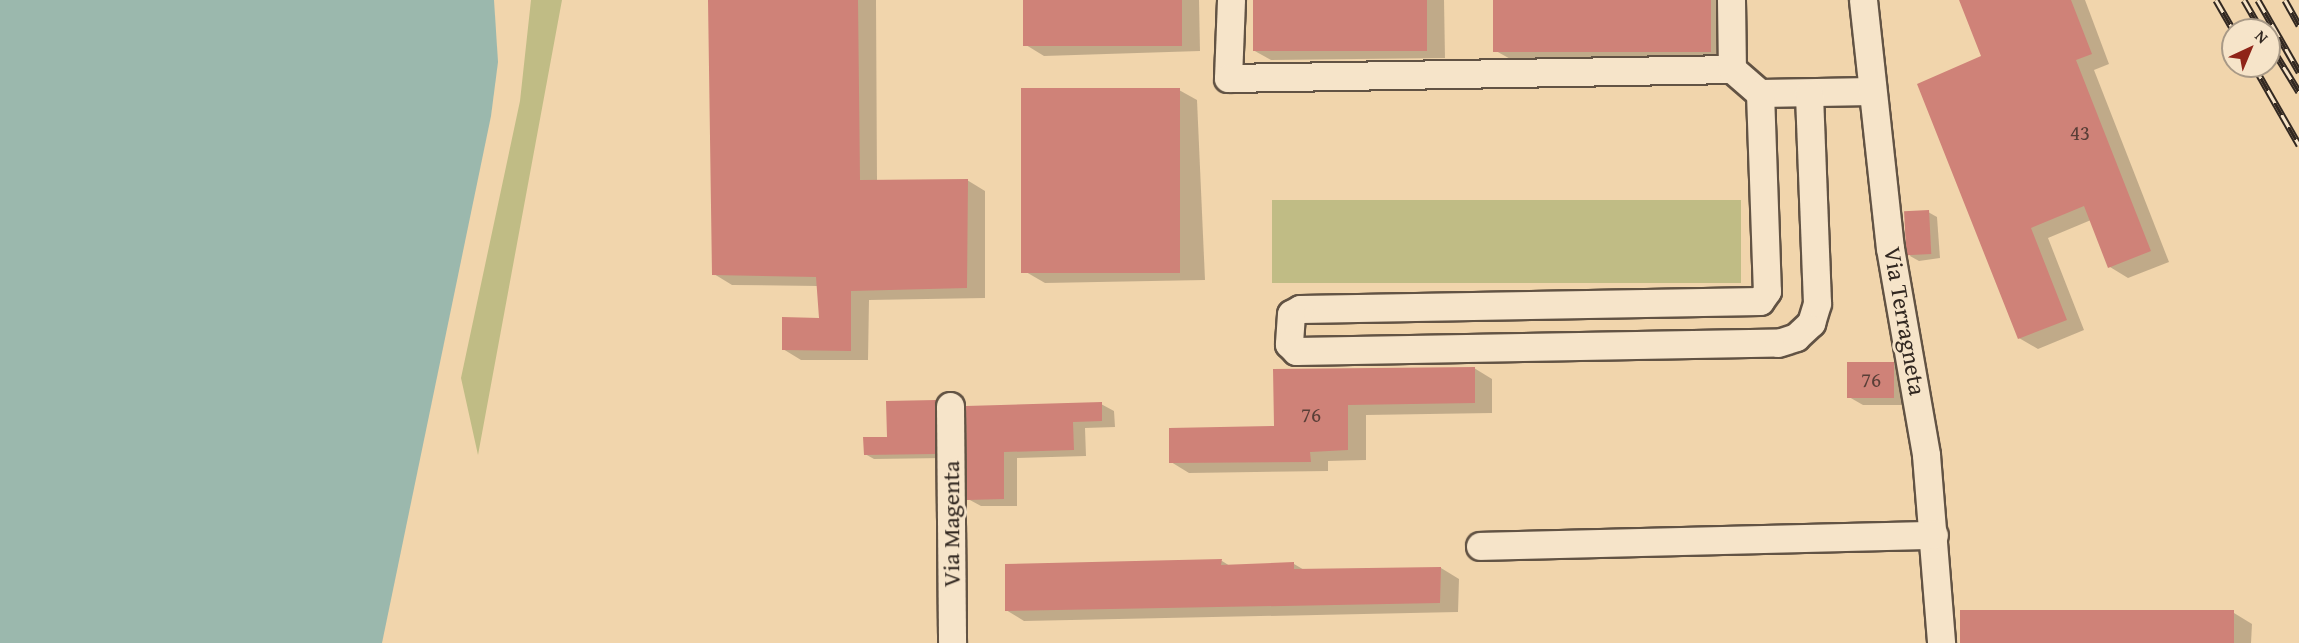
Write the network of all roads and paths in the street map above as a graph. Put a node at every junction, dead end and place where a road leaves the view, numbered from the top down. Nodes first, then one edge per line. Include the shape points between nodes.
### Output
1 (1231, 0) edge
2 (1731, 0) edge
3 (1863, 0) edge
4 (1732, 69) junction
5 (1872, 91) junction
6 (1760, 93) junction
7 (1809, 93) junction
8 (951, 406) dead end
9 (1934, 536) junction
10 (1480, 546) dead end
11 (952, 643) edge
12 (1941, 643) edge

1 - 4 street via 1228,78
2 - 4 street
3 - 5 street, Via Terragneta
4 - 6 street
5 - 7 street
5 - 9 street, Via Terragneta via 1890,248 1920,403
6 - 7 street
6 - 7 street via 1767,291 1760,301 1300,309 1291,314 1289,344 1296,351 1778,343 1796,338 1811,323 1817,303
8 - 11 street, Via Magenta
9 - 10 street
9 - 12 street, Via Terragneta

